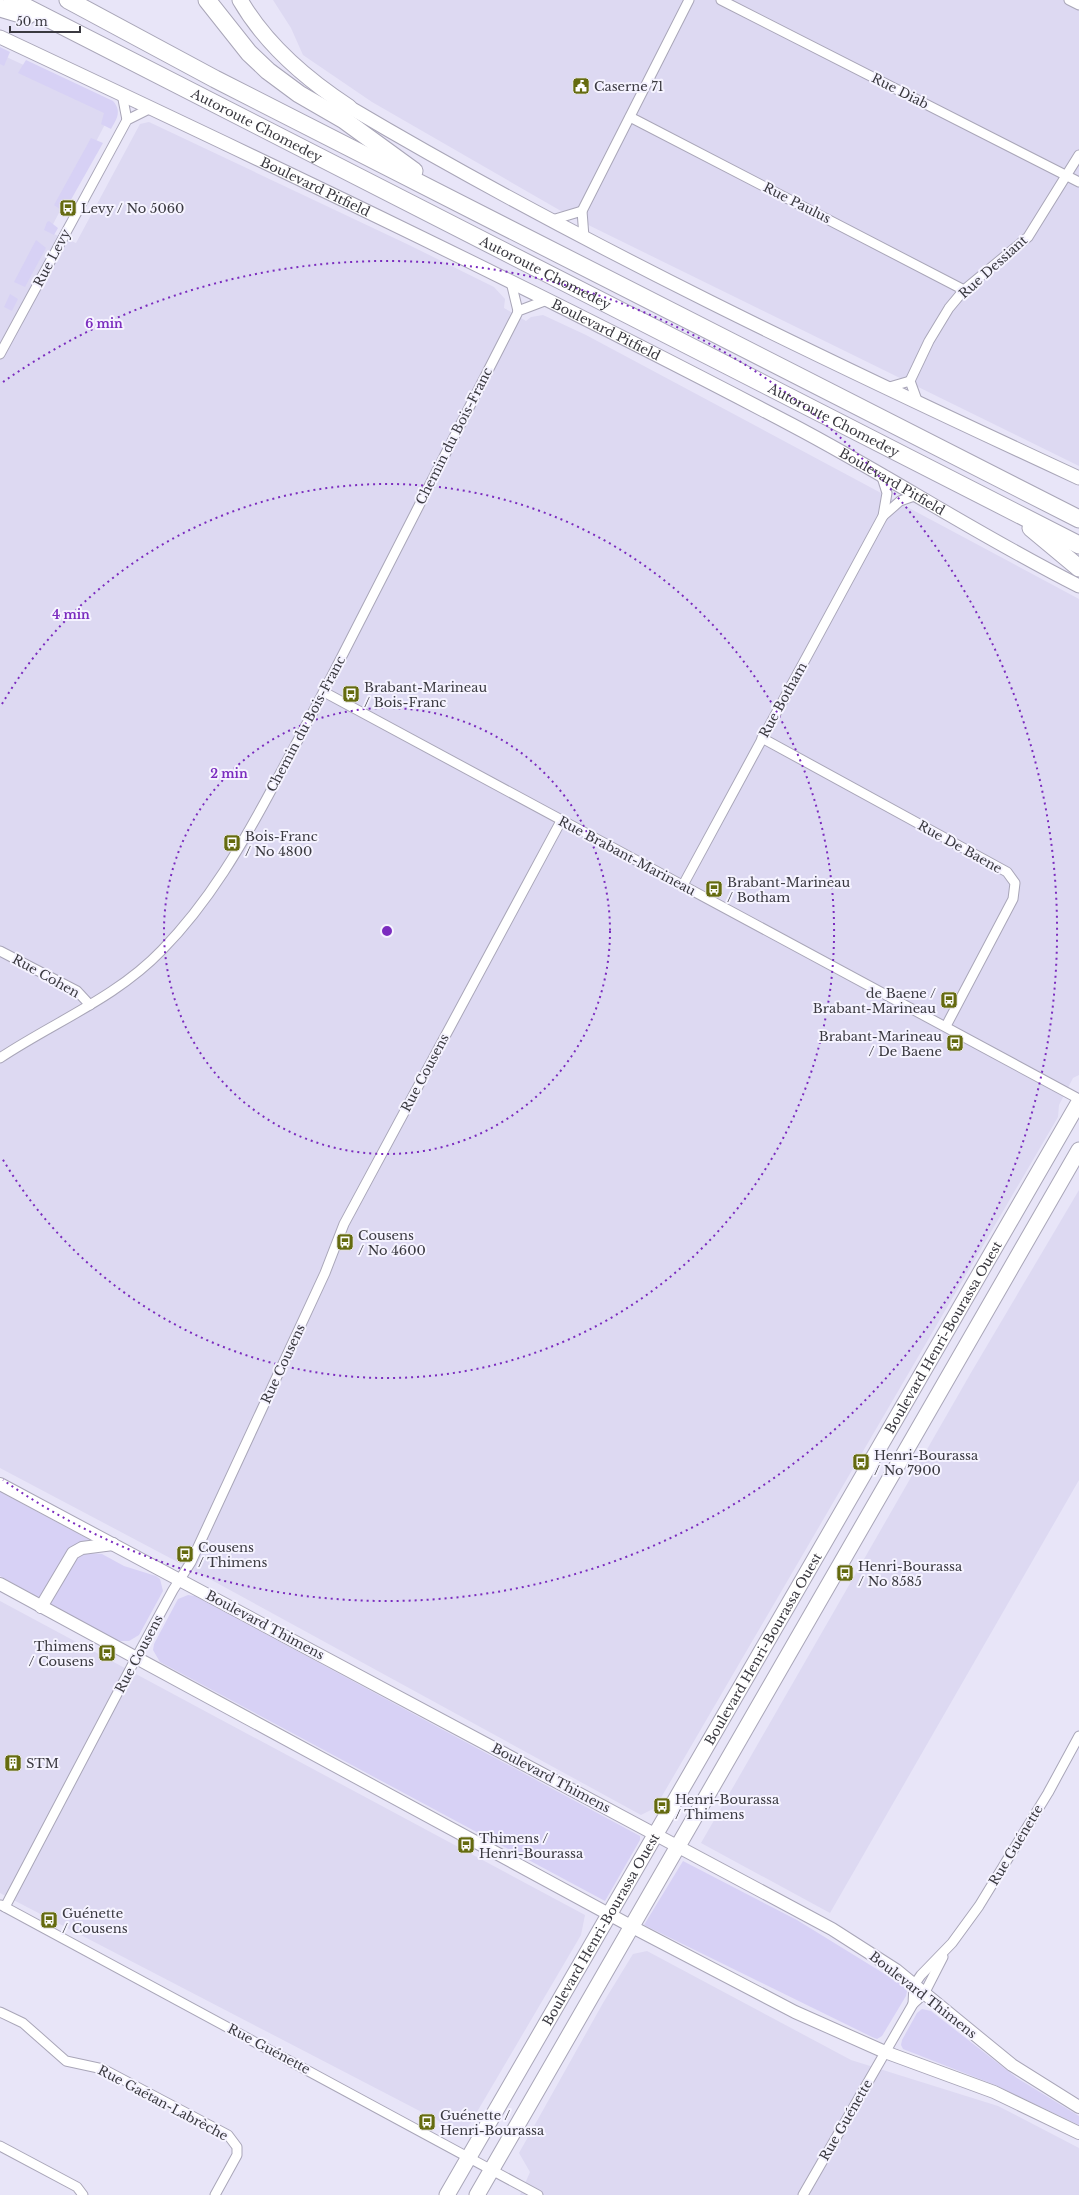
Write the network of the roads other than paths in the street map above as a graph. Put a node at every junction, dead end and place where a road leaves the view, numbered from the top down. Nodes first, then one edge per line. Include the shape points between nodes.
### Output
1 (12, 0) edge
2 (68, 0) edge
3 (206, 0) edge
4 (218, 0) edge
5 (240, 0) edge
6 (689, 0) edge
7 (721, 0) edge
8 (1069, 0) edge
9 (1079, 5) edge
10 (0, 8) edge
11 (63, 27) junction
12 (234, 34) junction
13 (0, 37) edge
14 (122, 94) junction
15 (349, 107) joint
16 (151, 108) junction
17 (630, 117) junction
18 (127, 120) junction
19 (1079, 155) edge
20 (1067, 176) junction
21 (1079, 182) edge
22 (453, 200) junction
23 (582, 211) junction
24 (552, 220) junction
25 (584, 237) junction
26 (511, 282) junction
27 (964, 290) junction
28 (546, 300) junction
29 (518, 311) junction
30 (0, 354) edge
31 (910, 381) junction
32 (886, 388) junction
33 (918, 403) junction
34 (881, 474) junction
35 (1079, 478) edge
36 (917, 495) junction
37 (1008, 509) junction
38 (883, 516) junction
39 (1075, 517) edge
40 (1079, 545) edge
41 (1079, 568) edge
42 (1079, 586) edge
43 (324, 692) junction
44 (762, 738) junction
45 (561, 821) junction
46 (683, 885) junction
47 (0, 951) edge
48 (90, 1005) junction
49 (946, 1026) junction
50 (0, 1058) edge
51 (1079, 1098) edge
52 (1079, 1102) edge
53 (1079, 1150) edge
54 (0, 1484) edge
55 (113, 1544) junction
56 (180, 1579) junction
57 (0, 1584) edge
58 (41, 1607) junction
59 (136, 1658) junction
60 (1079, 1736) edge
61 (655, 1834) junction
62 (678, 1846) junction
63 (2, 1906) edge
64 (609, 1914) junction
65 (632, 1926) junction
66 (948, 1949) junction
67 (914, 1985) junction
68 (924, 1994) junction
69 (913, 2004) junction
70 (0, 2012) edge
71 (885, 2052) junction
72 (1079, 2107) edge
73 (1079, 2134) edge
74 (0, 2146) edge
75 (469, 2156) junction
76 (492, 2169) junction
77 (83, 2195) edge
78 (215, 2195) edge
79 (447, 2195) edge
80 (477, 2195) edge
81 (538, 2195) edge
82 (803, 2195) edge

1 - 11 highway, Autoroute Chomedey
2 - 22 highway, Autoroute Chomedey via 215,79
3 - 12 highway
4 - 12 highway
5 - 15 main road via 254,22 281,53 316,84
6 - 17 street
7 - 20 street, Rue Diab
8 - 9 street
10 - 11 highway
11 - 37 highway, Autoroute Chomedey
12 - 22 highway via 254,58 279,80 344,120
13 - 14 main road, Boulevard Pitfield
14 - 16 main road, Boulevard Pitfield
14 - 18 street
15 - 24 main road
16 - 18 street
16 - 26 main road, Boulevard Pitfield
17 - 23 street
17 - 27 street, Rue Paulus
18 - 30 street, Rue Levy
19 - 20 street, Rue Dessiant
20 - 21 street, Rue Diab
20 - 27 street, Rue Dessiant via 1028,237
22 - 39 highway, Autoroute Chomedey
23 - 24 street
23 - 25 street
24 - 25 main road
25 - 32 main road
26 - 28 main road, Boulevard Pitfield
26 - 29 street
27 - 31 street, Rue Dessiant via 936,328
28 - 29 street
28 - 34 main road, Boulevard Pitfield
29 - 43 street, Chemin du Bois-Franc
31 - 32 street
31 - 33 street
32 - 33 main road
33 - 35 main road
34 - 36 main road, Boulevard Pitfield
34 - 38 street, Rue Botham via 887,494
36 - 38 street, Rue Botham via 900,501
36 - 42 main road, Boulevard Pitfield
37 - 40 highway, Autoroute Chomedey
37 - 41 highway
38 - 44 street, Rue Botham
43 - 45 street, Rue Brabant-Marineau
43 - 48 street, Chemin du Bois-Franc via 248,833 206,900 151,961
44 - 46 street, Rue Botham
44 - 49 street, Rue De Baene via 1007,872 1015,883 1013,899
45 - 46 street, Rue Brabant-Marineau
45 - 56 street, Rue Cousens via 344,1224 325,1273 191,1562
46 - 49 street, Rue Brabant-Marineau
47 - 48 street, Rue Cohen via 77,991
48 - 50 street, Chemin du Bois-Franc
49 - 51 street, Rue Brabant-Marineau
52 - 61 main road, Boulevard Henri-Bourassa Ouest
53 - 62 main road, Boulevard Henri-Bourassa Ouest
54 - 55 street, Boulevard Thimens
55 - 56 street, Boulevard Thimens
55 - 58 street via 82,1548 73,1553
56 - 59 street, Rue Cousens
56 - 61 street, Boulevard Thimens
57 - 58 street
58 - 59 street
59 - 63 street, Rue Cousens
59 - 64 street
60 - 66 street, Rue Guénette via 992,1886
61 - 62 street, Boulevard Thimens
61 - 64 main road, Boulevard Henri-Bourassa Ouest
62 - 65 main road, Boulevard Henri-Bourassa Ouest
62 - 67 street, Boulevard Thimens via 832,1929 882,1960
63 - 75 street, Rue Guénette
64 - 65 street
64 - 75 main road, Boulevard Henri-Bourassa Ouest
65 - 71 street via 795,2012
65 - 76 main road, Boulevard Henri-Bourassa Ouest
66 - 67 street, Rue Guénette
66 - 68 street, Rue Guénette
67 - 68 street, Boulevard Thimens
67 - 69 street, Rue Guénette
68 - 69 street, Rue Guénette
68 - 72 street, Boulevard Thimens via 1012,2065
69 - 71 street, Rue Guénette
70 - 78 street, Rue Gaétan-Labrèche via 23,2023 66,2061 103,2069 228,2135 237,2147 237,2155
71 - 73 street via 989,2090
71 - 82 street, Rue Guénette
74 - 77 street via 77,2187
75 - 76 street, Rue Guénette
75 - 79 main road, Boulevard Henri-Bourassa Ouest
76 - 80 main road, Boulevard Henri-Bourassa Ouest
76 - 81 street, Rue Guénette

